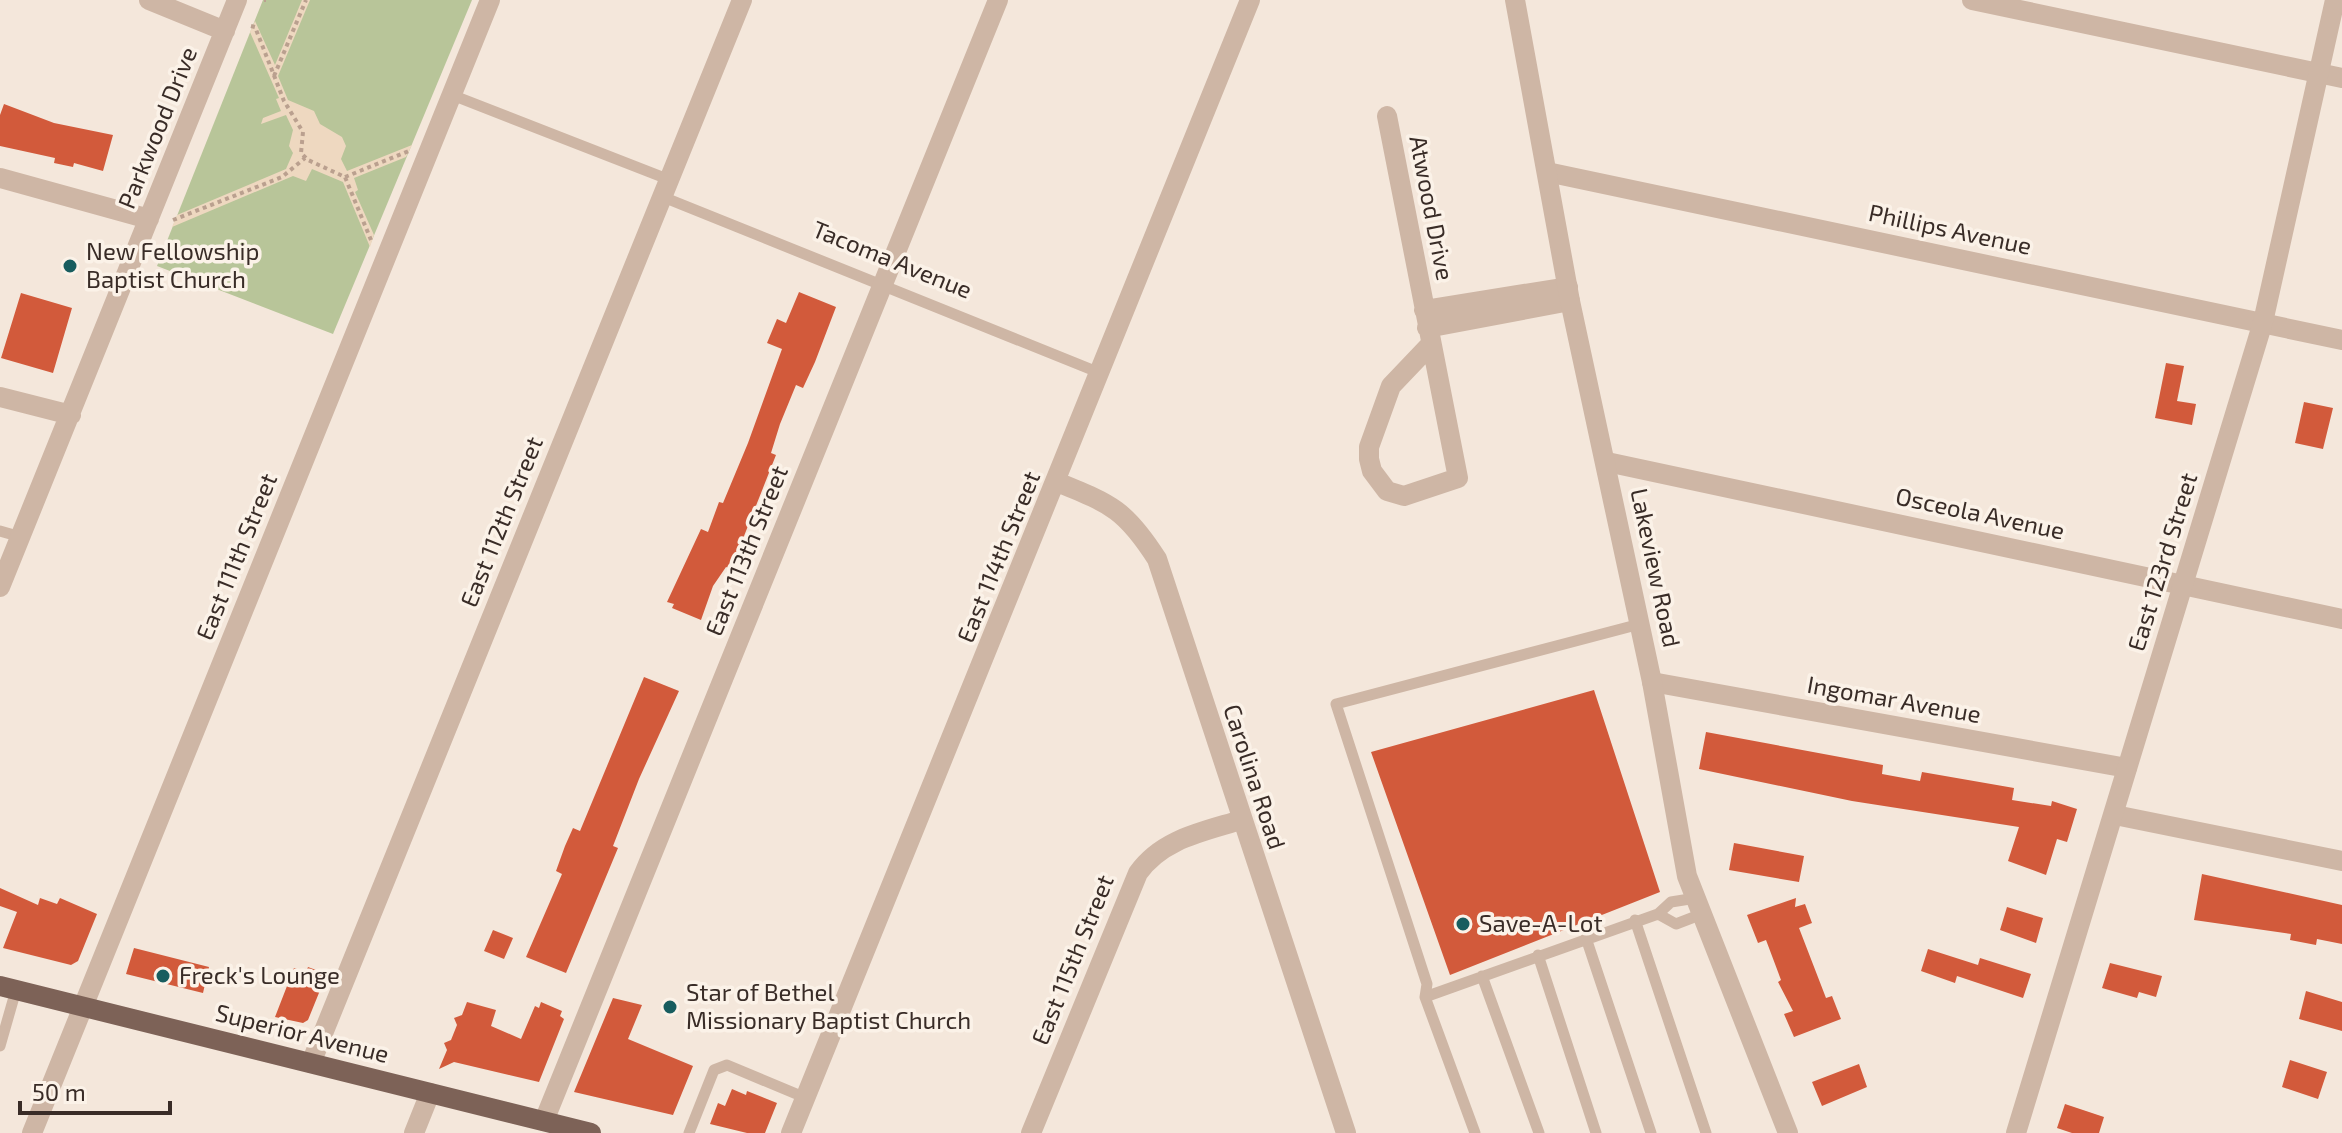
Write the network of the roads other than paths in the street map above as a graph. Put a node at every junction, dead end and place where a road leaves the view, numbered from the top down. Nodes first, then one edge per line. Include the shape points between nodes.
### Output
1 (149, 0) edge
2 (237, 0) edge
3 (490, 0) edge
4 (742, 0) edge
5 (998, 0) edge
6 (1250, 0) edge
7 (1515, 0) edge
8 (1972, 0) edge
9 (2335, 0) edge
10 (225, 31) junction
11 (2320, 74) junction
12 (2342, 78) edge
13 (452, 95) junction
14 (1387, 116) dead end
15 (1547, 172) junction
16 (0, 178) edge
17 (666, 189) junction
18 (149, 219) junction
19 (884, 284) junction
20 (1569, 294) junction
21 (2263, 322) junction
22 (1428, 328) junction
23 (2342, 340) edge
24 (1101, 373) junction
25 (0, 397) edge
26 (71, 415) junction
27 (1607, 462) junction
28 (1057, 482) junction
29 (0, 531) edge
30 (21, 537) junction
31 (2184, 584) junction
32 (0, 587) edge
33 (2342, 619) edge
34 (1640, 624) junction
35 (1652, 682) junction
36 (2127, 768) junction
37 (2115, 815) junction
38 (1241, 820) junction
39 (2342, 861) edge
40 (1699, 906) junction
41 (1658, 914) junction
42 (1635, 920) junction
43 (1586, 938) junction
44 (1538, 955) junction
45 (1482, 976) junction
46 (8, 988) edge
47 (1425, 997) junction
48 (82, 1006) junction
49 (0, 1046) edge
50 (311, 1063) junction
51 (430, 1093) junction
52 (806, 1098) junction
53 (544, 1121) junction
54 (32, 1133) edge
55 (414, 1133) edge
56 (591, 1133) edge
57 (689, 1133) edge
58 (791, 1133) edge
59 (1031, 1133) edge
60 (1346, 1133) edge
61 (1475, 1133) edge
62 (1539, 1133) edge
63 (1596, 1133) edge
64 (1651, 1133) edge
65 (1706, 1133) edge
66 (1788, 1133) edge
67 (2016, 1133) edge

1 - 10 street
2 - 10 street, Parkwood Drive
3 - 13 street, East 111th Street
4 - 17 street, East 112th Street
5 - 19 street, East 113th Street
6 - 24 street, East 114th Street
7 - 15 street, Lakeview Road
8 - 11 street
9 - 11 street, East 123rd Street
10 - 18 street, Parkwood Drive
11 - 12 street
11 - 21 street, East 123rd Street
13 - 17 lane, Tacoma Avenue
13 - 48 street, East 111th Street
14 - 22 street, Atwood Drive
15 - 20 street, Lakeview Road
15 - 21 street, Phillips Avenue
16 - 18 street
17 - 19 lane, Tacoma Avenue
17 - 50 street, East 112th Street
18 - 26 street, Parkwood Drive
19 - 24 lane, Tacoma Avenue
19 - 53 street, East 113th Street
20 - 22 street, Atwood Drive
20 - 27 street, Lakeview Road
21 - 23 street, Phillips Avenue
21 - 31 street, East 123rd Street
22 - 22 street, Atwood Drive via 1458,478 1404,496 1387,491 1372,471 1369,447 1391,386
24 - 28 street, East 114th Street
25 - 26 street
26 - 30 street, Parkwood Drive
27 - 31 street, Osceola Avenue
27 - 34 street, Lakeview Road
28 - 38 street, Carolina Road via 1110,504 1135,524 1157,559
28 - 52 street, East 114th Street
29 - 30 lane
30 - 32 street, Parkwood Drive
31 - 33 street, Osceola Avenue
31 - 36 street, East 123rd Street
34 - 35 street, Lakeview Road
34 - 47 lane via 1336,704 1427,984
35 - 36 street, Ingomar Avenue
35 - 40 street, Lakeview Road via 1687,876
36 - 37 street, East 123rd Street
37 - 39 street
37 - 67 street, East 123rd Street
38 - 59 street, East 115th Street via 1171,843 1138,873
38 - 60 street, Carolina Road
40 - 41 lane via 1671,902
40 - 41 lane via 1676,924
40 - 66 street, Lakeview Road
41 - 42 lane
42 - 43 lane
42 - 65 lane
43 - 44 lane
43 - 64 lane
44 - 45 lane
44 - 63 lane
45 - 47 lane
45 - 62 lane
46 - 48 main road, Superior Avenue
46 - 49 lane
47 - 61 lane
48 - 50 main road, Superior Avenue
48 - 54 street, East 111th Street
50 - 51 main road, Superior Avenue
51 - 53 main road, Superior Avenue
51 - 55 street
52 - 57 lane via 727,1065 714,1070
52 - 58 street, East 114th Street
53 - 56 main road, Superior Avenue

